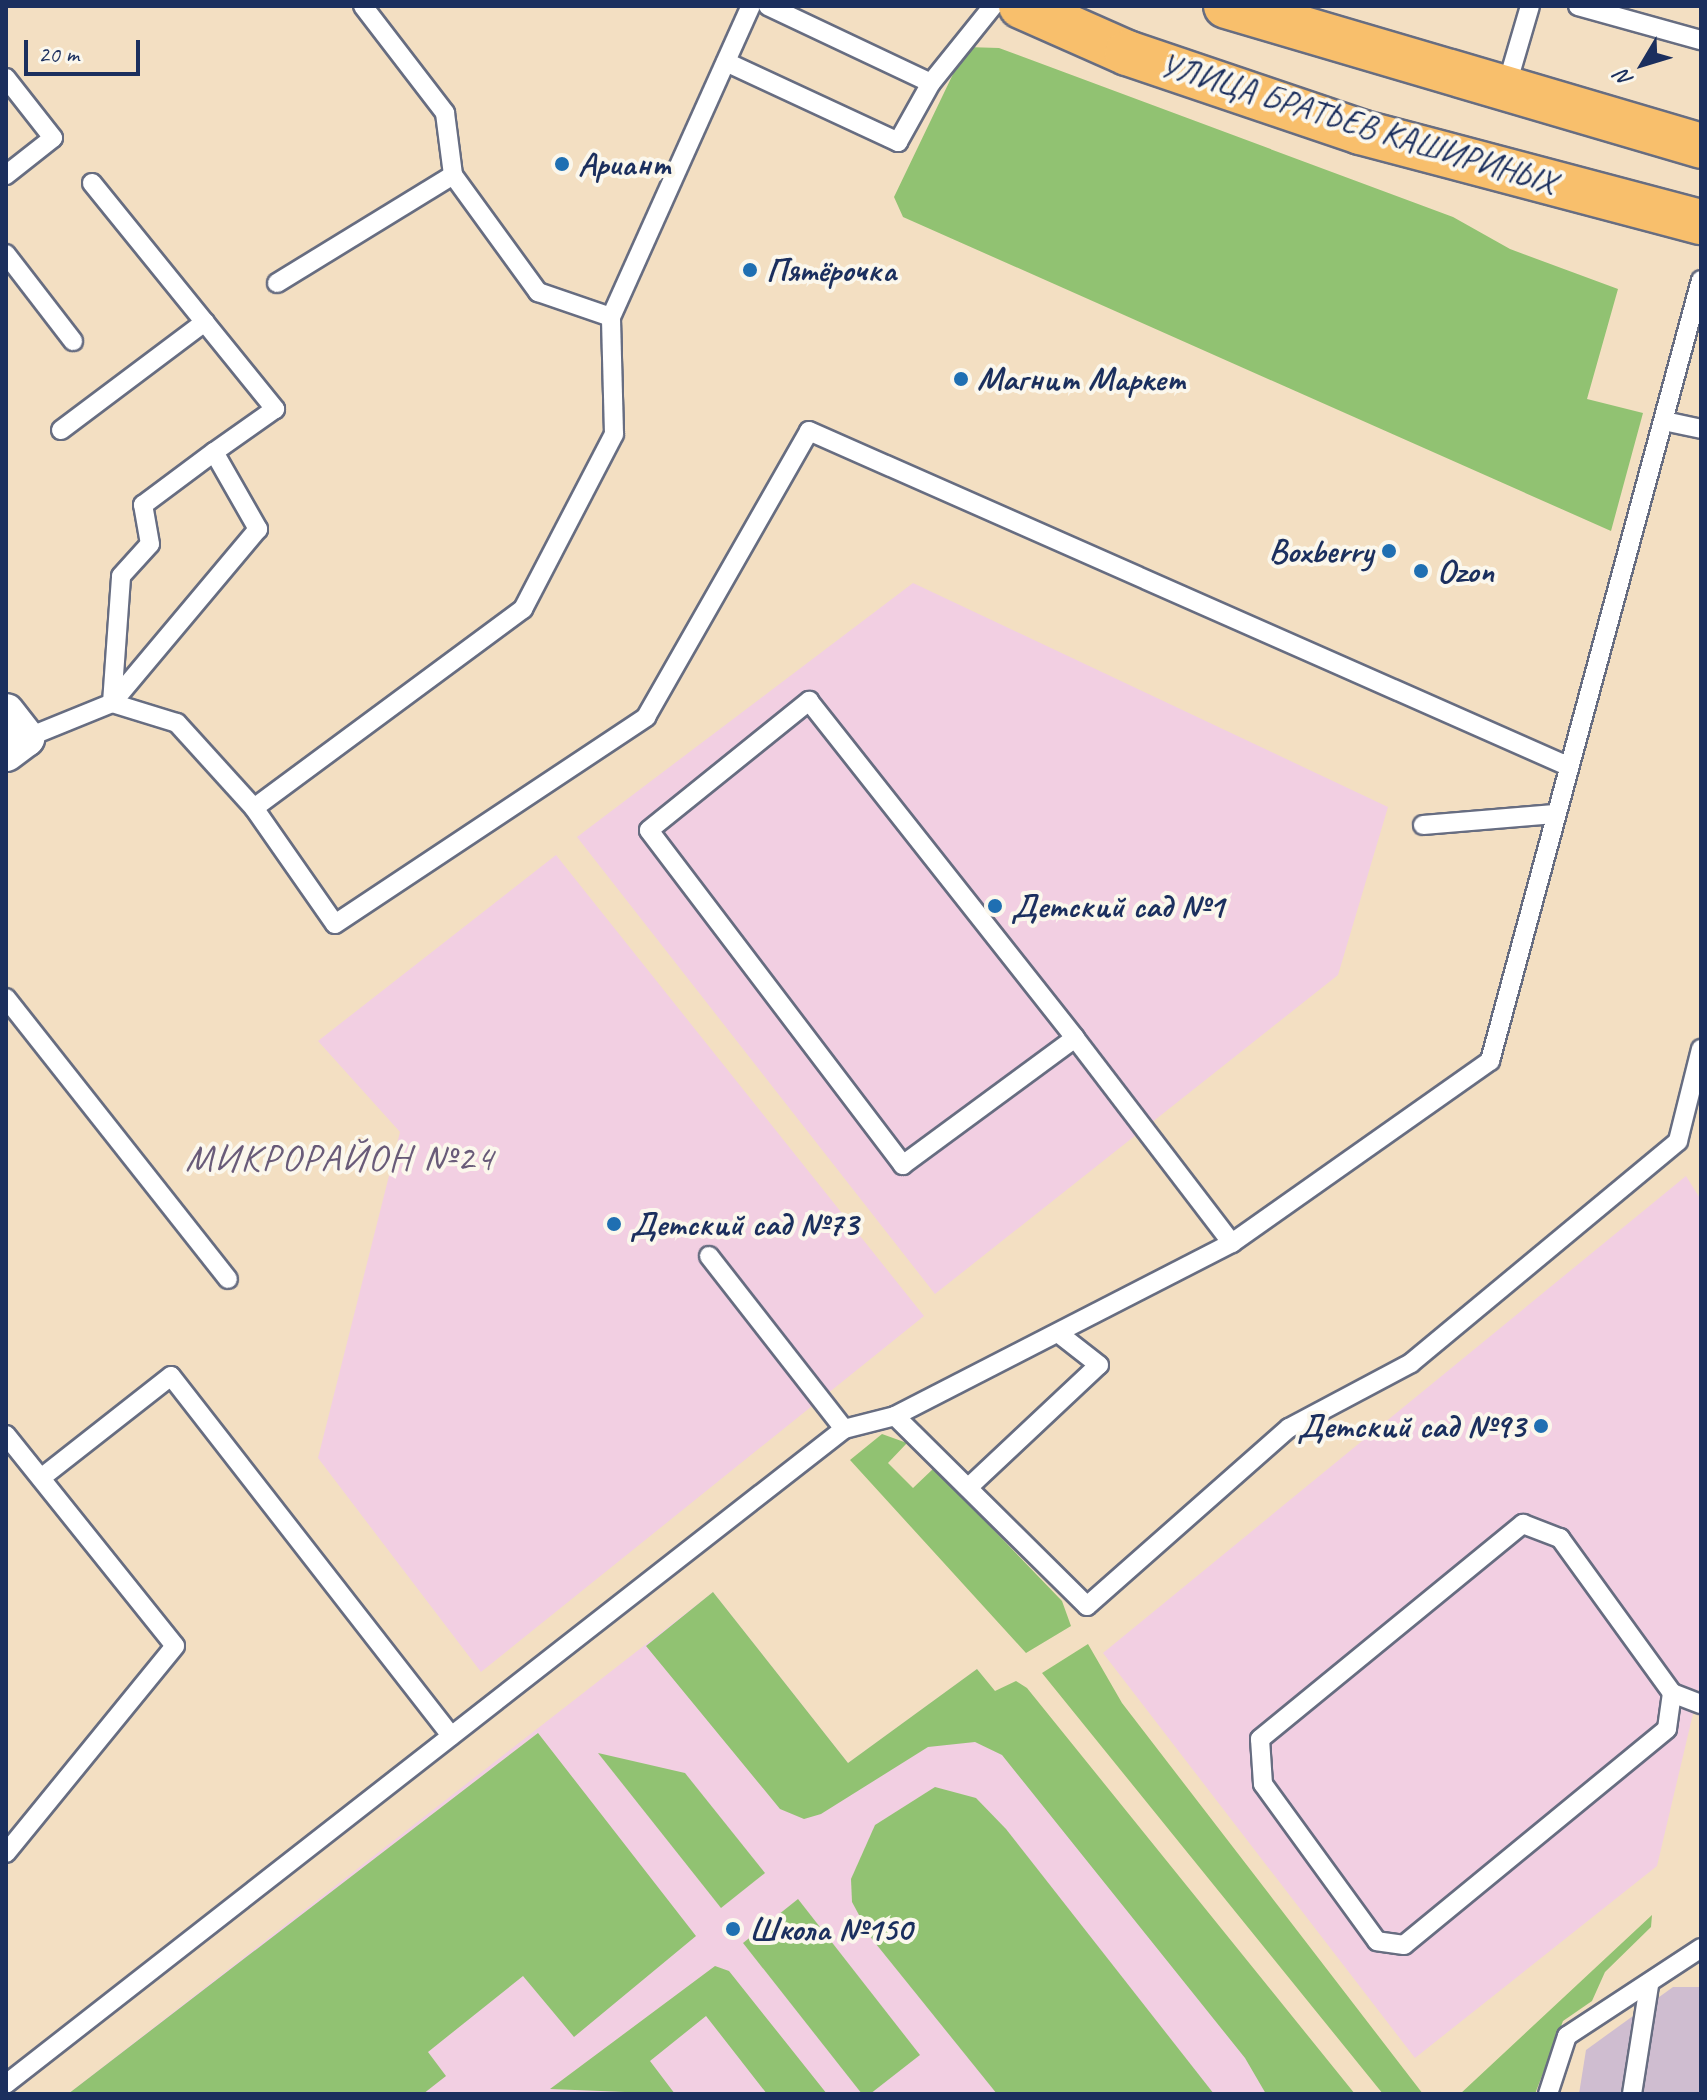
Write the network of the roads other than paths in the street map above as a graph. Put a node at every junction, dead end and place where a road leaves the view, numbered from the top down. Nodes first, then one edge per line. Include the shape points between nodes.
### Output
1 (363, 6) edge
2 (751, 6) edge
3 (768, 6) edge
4 (993, 6) edge
5 (1021, 6) edge
6 (1226, 6) edge
7 (1530, 6) edge
8 (1578, 6) edge
9 (1701, 40) edge
10 (726, 62) junction
11 (6, 78) edge
12 (931, 83) junction
13 (1504, 93) junction
14 (1701, 146) edge
15 (6, 175) edge
16 (453, 175) junction
17 (92, 183) dead end
18 (1701, 222) edge
19 (6, 254) edge
20 (1701, 280) edge
21 (277, 283) dead end
22 (611, 317) junction
23 (205, 322) junction
24 (73, 341) dead end
25 (1664, 421) junction
26 (1701, 429) edge
27 (61, 430) dead end
28 (214, 452) junction
29 (112, 703) junction
30 (13, 734) edge
31 (1568, 766) junction
32 (254, 808) junction
33 (1555, 814) junction
34 (1423, 825) dead end
35 (6, 998) edge
36 (1075, 1038) junction
37 (1701, 1049) edge
38 (1232, 1243) junction
39 (709, 1256) dead end
40 (228, 1279) dead end
41 (1058, 1333) junction
42 (895, 1416) junction
43 (844, 1429) junction
44 (6, 1435) edge
45 (41, 1478) junction
46 (971, 1485) junction
47 (1672, 1693) junction
48 (1701, 1704) edge
49 (451, 1736) junction
50 (6, 1853) edge
51 (1701, 1948) edge
52 (1649, 1985) junction
53 (6, 2084) edge
54 (1548, 2094) edge
55 (1632, 2094) edge

1 - 16 lane via 445,113
2 - 10 lane
3 - 12 lane
4 - 12 lane
5 - 18 main road, УЛИЦА БРАТЬЕВ КАШИРИНЫХ via 1127,53 1360,132
6 - 13 main road, УЛИЦА БРАТЬЕВ КАШИРИНЫХ
7 - 13 lane
8 - 9 lane
10 - 12 lane via 898,142
10 - 22 lane
11 - 15 lane via 53,138
13 - 14 main road, УЛИЦА БРАТЬЕВ КАШИРИНЫХ
16 - 21 lane
16 - 22 lane via 538,292
17 - 23 lane
19 - 24 lane
20 - 25 lane
22 - 32 lane via 614,434 523,609
23 - 27 lane
23 - 28 lane via 275,409
25 - 26 lane
25 - 31 lane
28 - 29 lane via 143,505 150,544 121,576
28 - 29 lane via 258,529
29 - 30 lane
29 - 32 lane via 177,723
31 - 32 lane via 809,431 646,717 335,924
31 - 33 lane
33 - 34 lane
33 - 38 lane via 1490,1061
35 - 40 lane
36 - 36 lane via 809,701 649,830 903,1165
36 - 38 lane
37 - 46 lane via 1678,1141 1411,1363 1289,1428 1087,1606
38 - 41 lane
39 - 43 lane
41 - 42 lane
41 - 46 lane via 1099,1365
42 - 43 lane
42 - 46 lane
43 - 49 lane
44 - 45 lane
45 - 49 lane via 171,1376
45 - 50 lane via 175,1646
47 - 47 lane via 1560,1538 1523,1524 1260,1739 1263,1784 1377,1941 1404,1945 1667,1729
47 - 48 lane
49 - 53 lane
51 - 52 lane
52 - 54 lane via 1567,2036
52 - 55 lane

